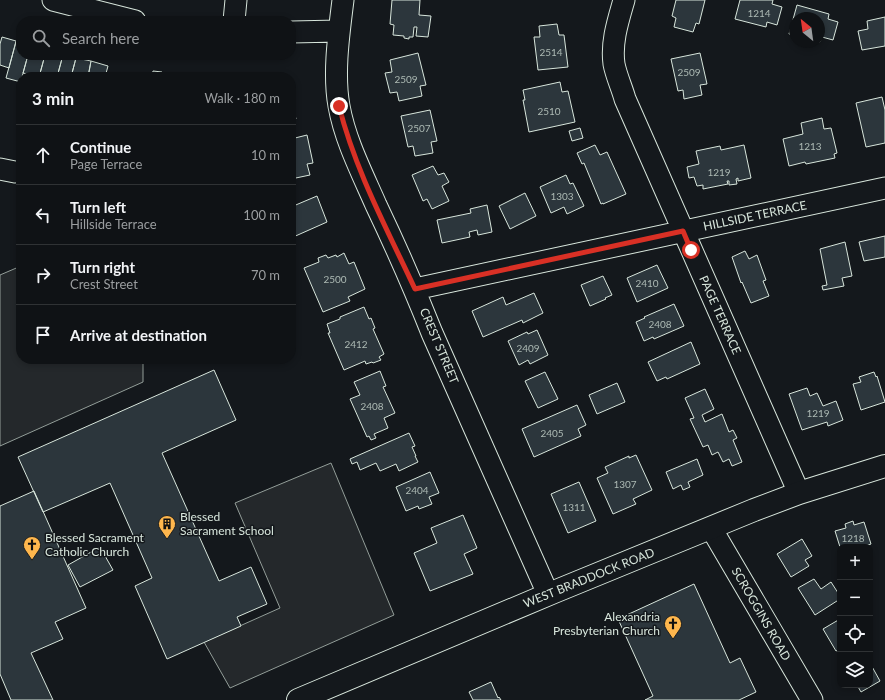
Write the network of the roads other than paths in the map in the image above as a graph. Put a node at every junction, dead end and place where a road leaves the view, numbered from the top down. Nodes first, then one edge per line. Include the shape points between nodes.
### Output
1 (53, 0) edge
2 (236, 0) edge
3 (343, 0) edge
4 (624, 0) edge
5 (115, 16) edge
6 (234, 16) edge
7 (339, 31) junction
8 (296, 32) edge
9 (885, 188) edge
10 (683, 231) junction
11 (415, 289) junction
12 (885, 466) edge
13 (799, 493) junction
14 (711, 528) junction
15 (548, 594) junction
16 (298, 700) edge
17 (812, 700) edge

1 - 5 street
2 - 6 street
3 - 7 street, CREST STREET
4 - 10 street, PAGE TERRACE via 616,27 614,65 625,99
7 - 8 street
7 - 11 street, CREST STREET via 336,81 344,127 357,163
9 - 10 street, HILLSIDE TERRACE
10 - 11 street, HILLSIDE TERRACE
10 - 13 street, PAGE TERRACE
11 - 15 street, CREST STREET via 432,333
12 - 13 main road, WEST BRADDOCK ROAD
13 - 14 main road, WEST BRADDOCK ROAD
14 - 15 main road, WEST BRADDOCK ROAD
14 - 17 street, SCROGGINS ROAD
15 - 16 main road, WEST BRADDOCK ROAD

